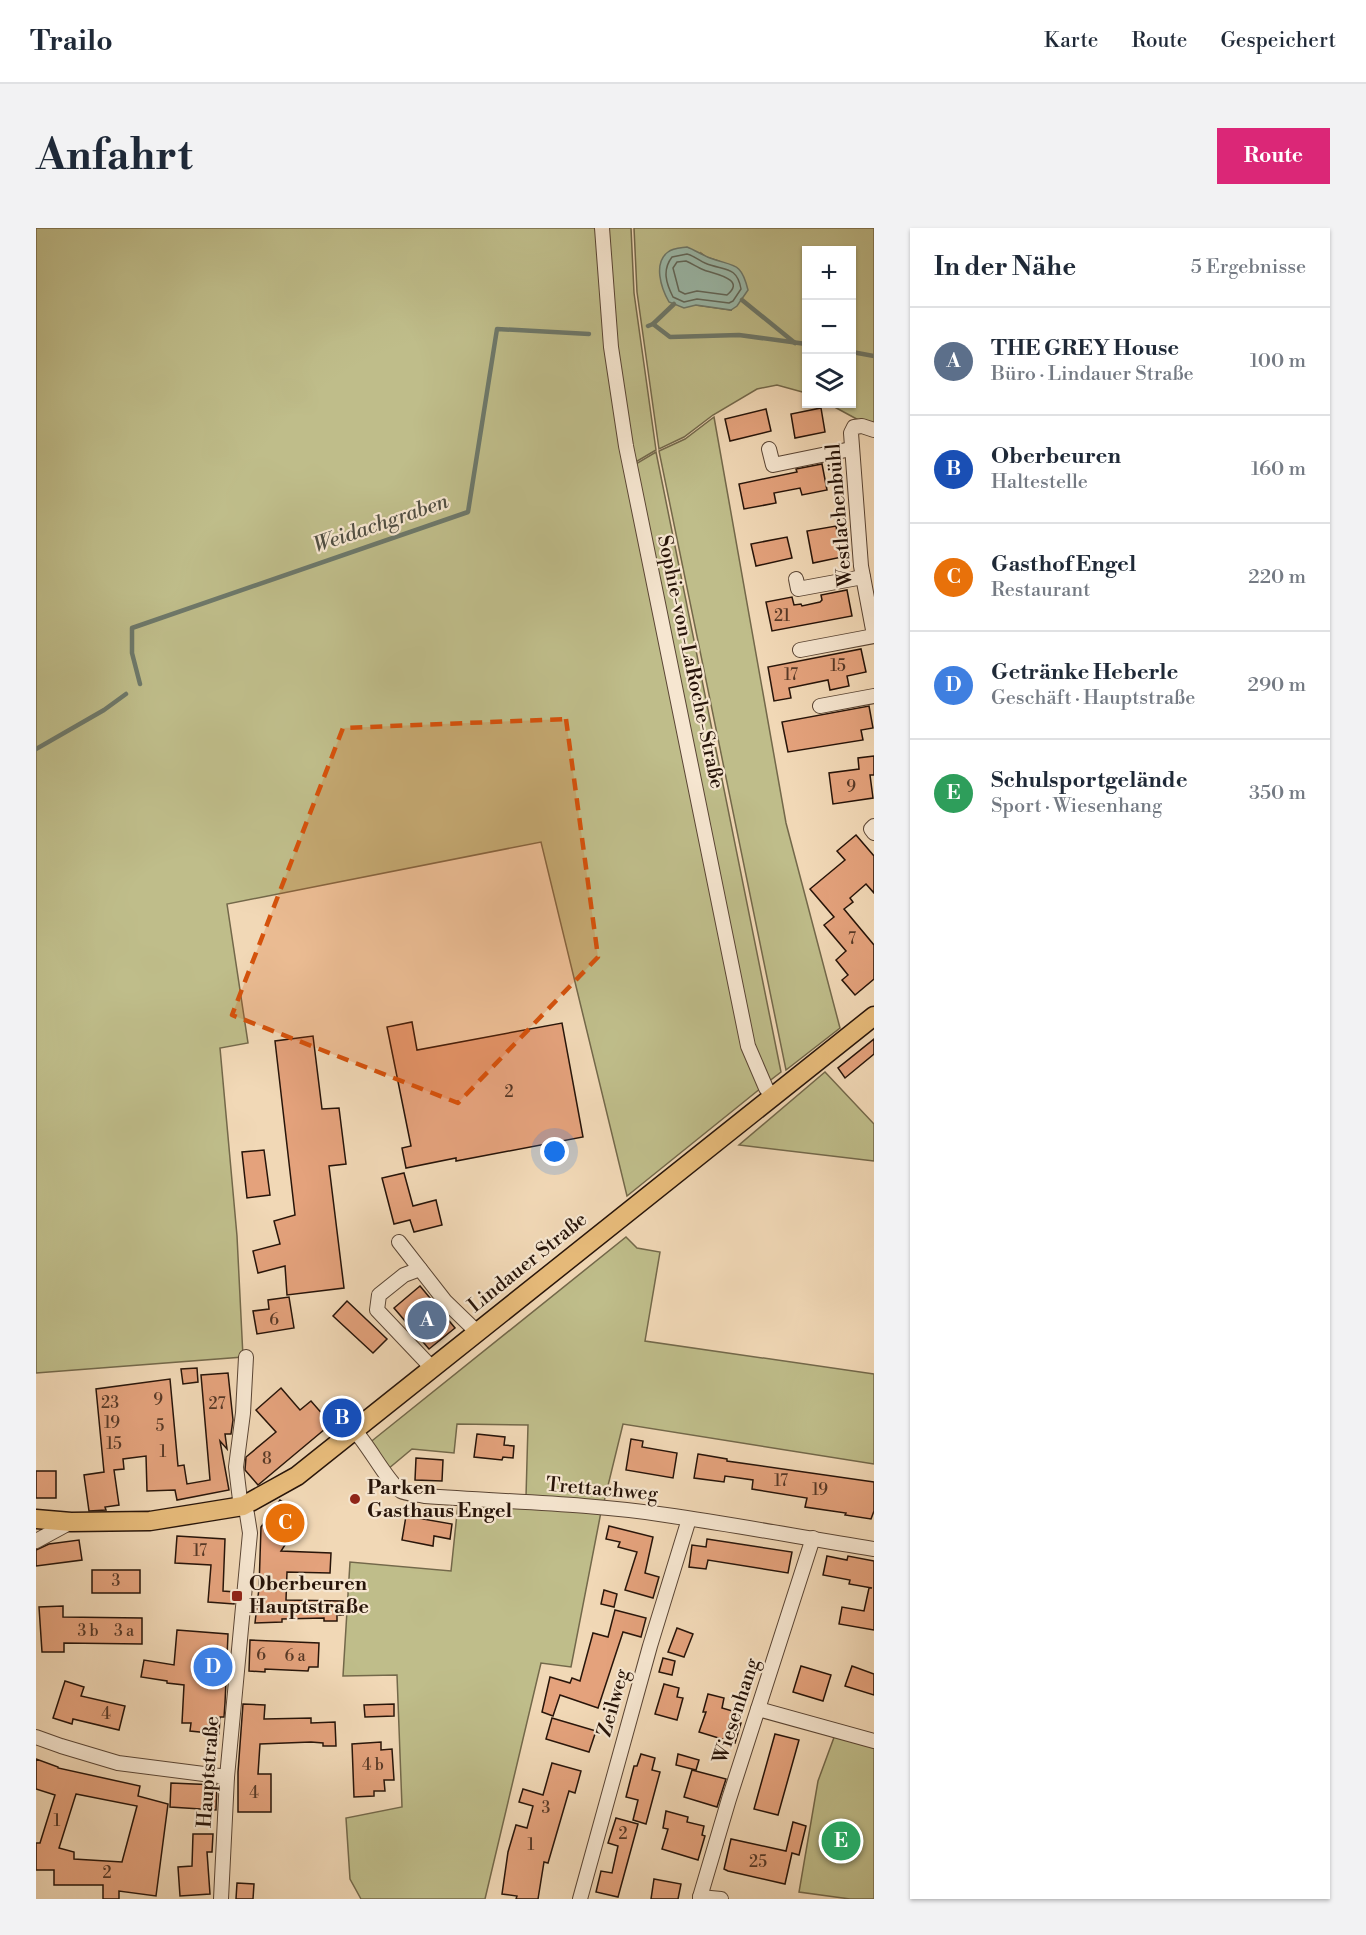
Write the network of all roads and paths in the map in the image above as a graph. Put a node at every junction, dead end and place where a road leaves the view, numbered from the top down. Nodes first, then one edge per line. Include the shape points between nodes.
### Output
1 (602, 228) edge
2 (874, 429) edge
3 (851, 448) junction
4 (769, 449) dead end
5 (863, 577) junction
6 (796, 579) dead end
7 (874, 635) edge
8 (800, 650) dead end
9 (874, 696) edge
10 (820, 706) dead end
11 (874, 826) edge
12 (874, 833) edge
13 (874, 1016) edge
14 (773, 1097) junction
15 (399, 1242) dead end
16 (420, 1269) junction
17 (477, 1332) junction
18 (246, 1357) dead end
19 (432, 1368) junction
20 (354, 1430) junction
21 (243, 1506) junction
22 (36, 1519) edge
23 (688, 1519) junction
24 (71, 1522) junction
25 (813, 1538) junction
26 (36, 1540) edge
27 (874, 1549) edge
28 (758, 1709) junction
29 (36, 1737) edge
30 (874, 1741) edge
31 (227, 1777) junction
32 (700, 1898) edge
33 (221, 1899) edge
34 (580, 1899) edge
35 (721, 1899) edge

1 - 14 street, Sophie-von-LaRoche-Straße via 611,348 630,467 748,1046
2 - 3 street, Westlachenbühl via 854,428
3 - 4 street via 773,465
3 - 5 street, Westlachenbühl
5 - 6 street via 798,589
5 - 7 street, Westlachenbühl
7 - 8 street
9 - 10 street
11 - 12 street
13 - 14 main road, Lindauer Straße
14 - 17 main road, Lindauer Straße
15 - 16 street
16 - 17 street
16 - 19 street via 404,1275 379,1295 377,1310
17 - 19 main road, Lindauer Straße
18 - 21 street, Hauptstraße via 236,1467
19 - 20 main road, Lindauer Straße
20 - 21 main road, Lindauer Straße via 297,1476
20 - 23 street, Trettachweg via 400,1490 425,1496 594,1507
21 - 24 main road, Lindauer Straße via 150,1521
21 - 31 street, Hauptstraße via 250,1533
22 - 24 main road, Lindauer Straße
23 - 25 street, Trettachweg
23 - 34 street, Zeilweg
24 - 26 street
25 - 27 street, Trettachweg
25 - 28 street, Wiesenhang
28 - 30 street
28 - 32 street, Wiesenhang
29 - 31 street via 118,1763
31 - 33 street, Hauptstraße
32 - 35 street

